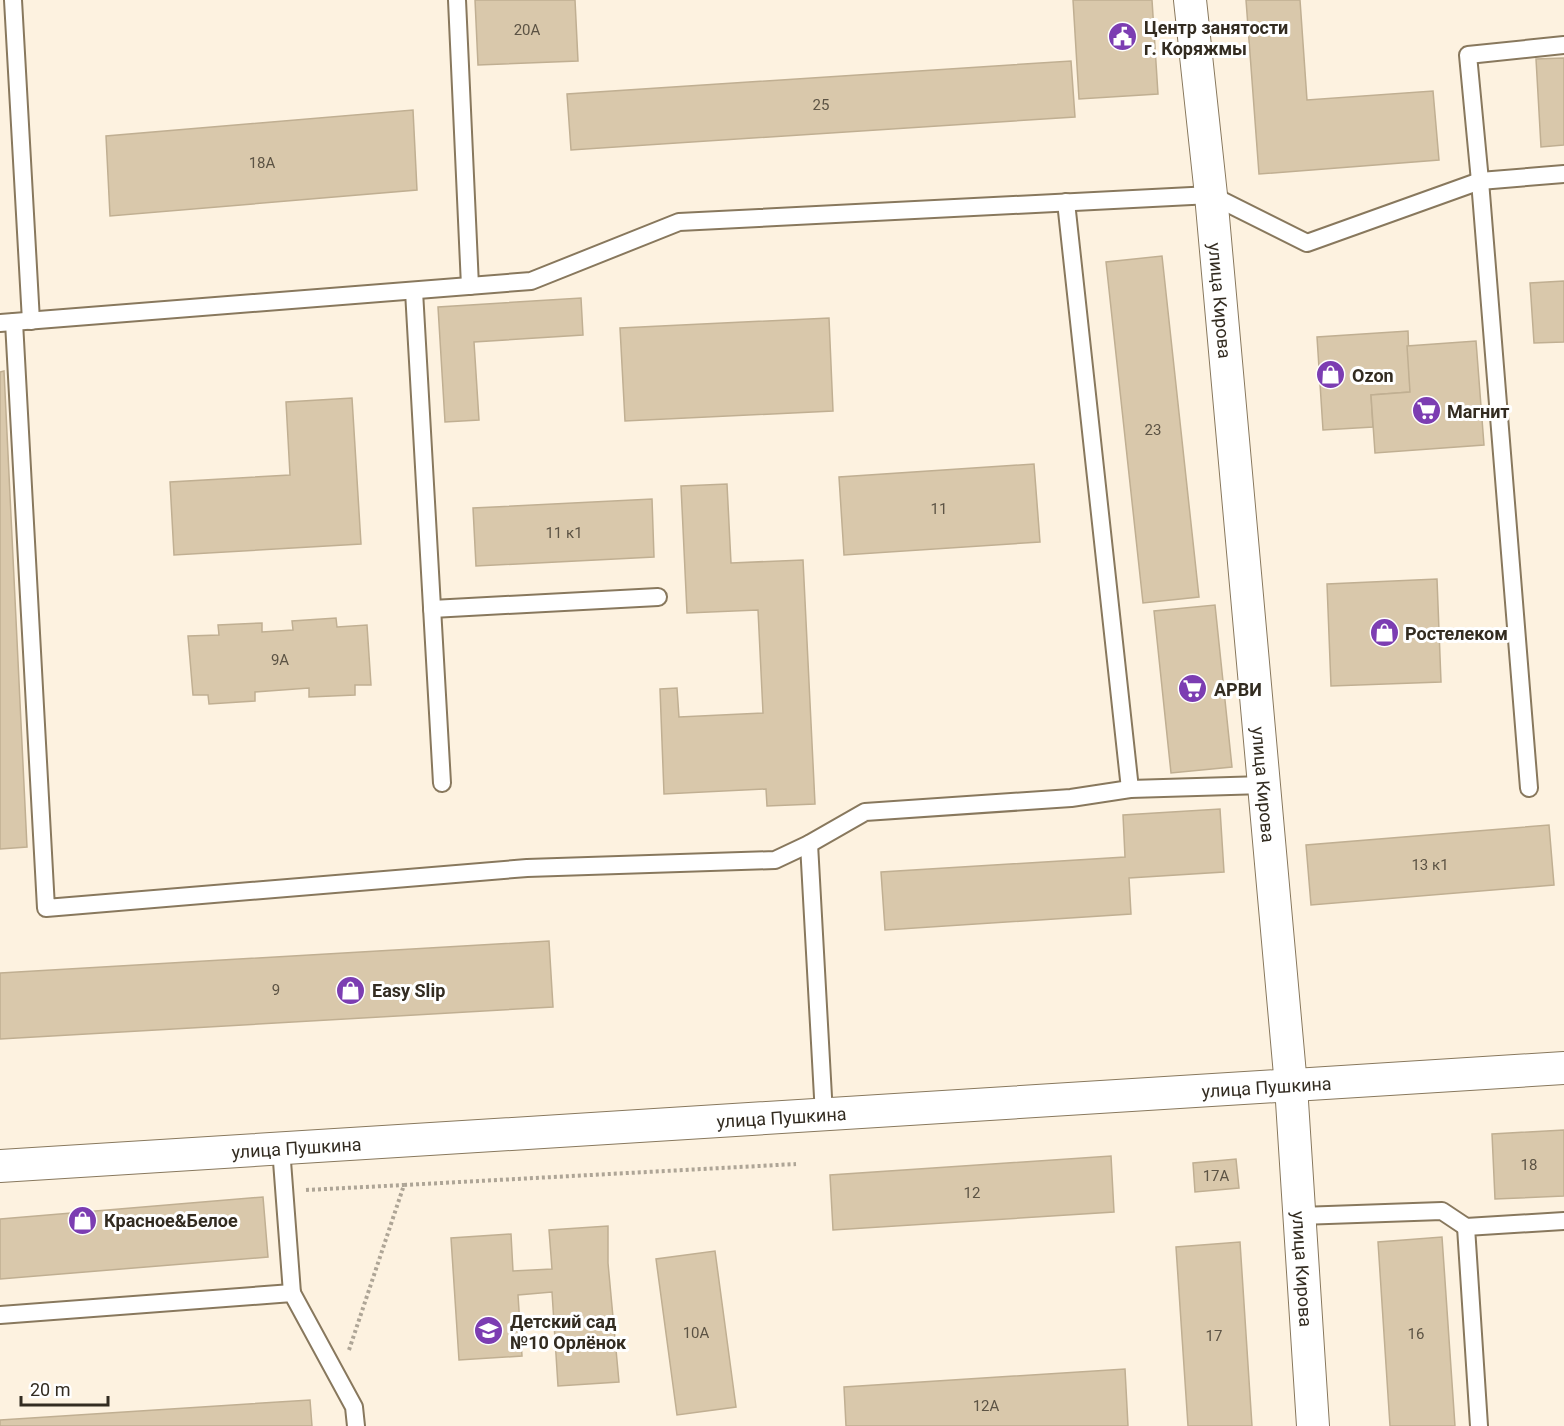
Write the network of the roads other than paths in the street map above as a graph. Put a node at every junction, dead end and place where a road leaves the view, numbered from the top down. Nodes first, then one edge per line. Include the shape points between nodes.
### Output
1 (13, 0) edge
2 (457, 0) edge
3 (1190, 0) edge
4 (1564, 45) edge
5 (1564, 174) edge
6 (1480, 181) junction
7 (1211, 195) junction
8 (1066, 202) junction
9 (470, 286) junction
10 (414, 291) junction
11 (31, 321) junction
12 (7, 322) edge
13 (658, 597) dead end
14 (432, 609) junction
15 (442, 783) dead end
16 (1264, 785) junction
17 (1529, 788) dead end
18 (1130, 789) junction
19 (809, 844) junction
20 (1564, 1068) edge
21 (1291, 1086) junction
22 (824, 1115) junction
23 (281, 1148) junction
24 (0, 1167) edge
25 (1300, 1216) junction
26 (1564, 1221) edge
27 (1466, 1227) junction
28 (292, 1293) junction
29 (0, 1315) edge
30 (356, 1426) edge
31 (1313, 1426) edge
32 (1479, 1426) edge

1 - 11 lane
2 - 9 lane
3 - 7 street, улица Кирова
4 - 6 lane via 1468,55
5 - 6 lane
6 - 7 lane via 1307,243
6 - 17 lane
7 - 8 lane
7 - 16 street, улица Кирова
8 - 9 lane via 679,222 531,282
8 - 18 lane
9 - 10 lane
10 - 11 lane
10 - 14 lane
11 - 12 lane
12 - 19 lane via 46,908 527,868 775,860
13 - 14 lane
14 - 15 lane
16 - 18 lane
16 - 21 street, улица Кирова
18 - 19 lane via 1071,798 865,812
19 - 22 lane
20 - 21 street, улица Пушкина
21 - 22 street, улица Пушкина
21 - 25 street, улица Кирова
22 - 23 street, улица Пушкина
23 - 24 street, улица Пушкина
23 - 28 lane
25 - 27 lane via 1442,1211
25 - 31 street, улица Кирова
26 - 27 lane
27 - 32 lane
28 - 29 lane
28 - 30 lane via 354,1407

